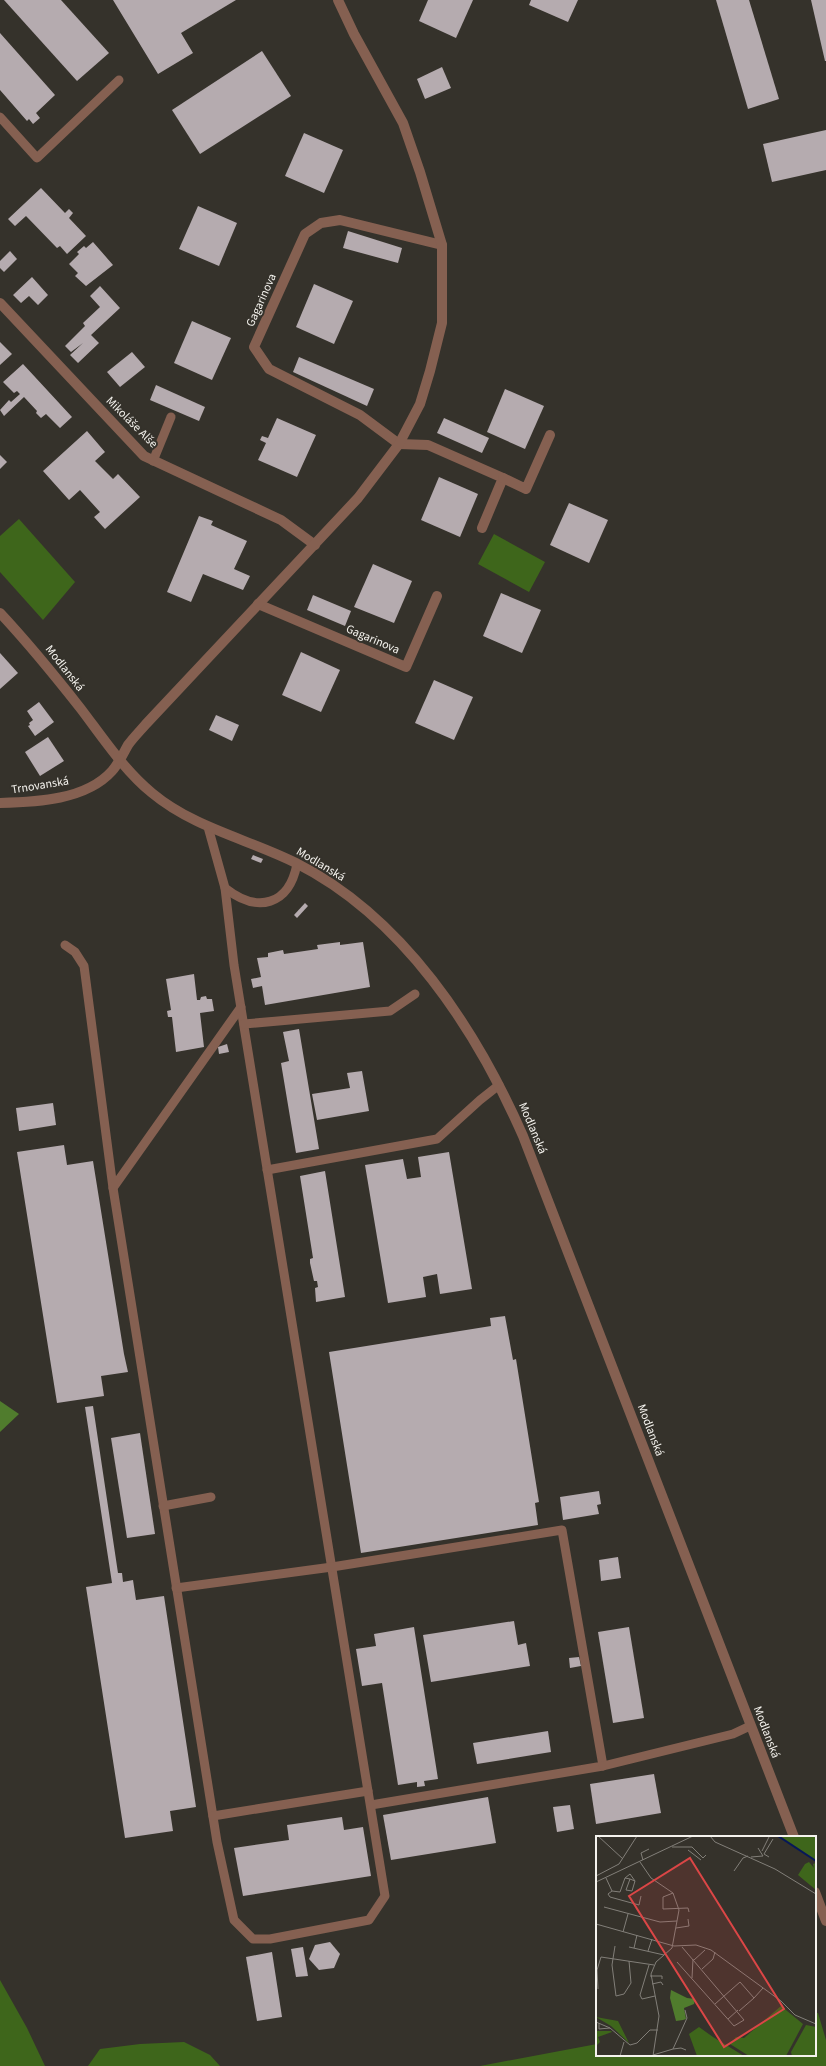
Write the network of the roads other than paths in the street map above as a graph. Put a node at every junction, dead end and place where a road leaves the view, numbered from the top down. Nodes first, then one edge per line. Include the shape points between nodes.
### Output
1 (338, 0) edge
2 (119, 80) dead end
3 (0, 117) edge
4 (442, 245) junction
5 (0, 303) edge
6 (171, 417) dead end
7 (550, 435) dead end
8 (399, 444) junction
9 (153, 461) junction
10 (503, 478) junction
11 (482, 528) dead end
12 (315, 546) junction
13 (437, 596) dead end
14 (258, 604) junction
15 (0, 613) edge
16 (120, 760) junction
17 (0, 803) edge
18 (208, 827) junction
19 (297, 864) junction
20 (225, 888) junction
21 (65, 945) dead end
22 (415, 994) dead end
23 (241, 1007) junction
24 (244, 1024) junction
25 (499, 1085) junction
26 (267, 1170) junction
27 (113, 1188) junction
28 (211, 1498) dead end
29 (163, 1506) junction
30 (332, 1567) junction
31 (176, 1588) junction
32 (750, 1726) junction
33 (603, 1766) junction
34 (368, 1791) junction
35 (370, 1805) junction
36 (213, 1816) junction
37 (794, 1836) edge
38 (816, 1895) edge
39 (826, 1921) edge

1 - 4 street via 402,123
2 - 3 lane via 37,158
4 - 8 street via 442,323 420,404
4 - 8 street, Gagarinova via 340,220 321,223 305,234 254,347 269,369 360,415
5 - 9 street, Mikoláše Alše via 144,456
6 - 9 lane
7 - 10 street via 526,489
8 - 10 street via 428,445
8 - 12 street via 358,498
9 - 12 street, Mikoláše Alše via 280,520
10 - 11 street
12 - 14 street
13 - 14 street, Gagarinova via 406,667
14 - 16 street via 129,743
15 - 16 street, Modlanská via 36,652
16 - 17 street, Trnovanská via 104,779 86,789 64,796 28,802
16 - 18 street, Modlanská via 134,778 156,797
18 - 19 street, Modlanská
18 - 20 lane
19 - 20 lane via 295,876 289,887 278,898 266,903 237,897
19 - 25 street, Modlanská via 353,899 399,942 437,988 473,1040
20 - 23 lane
21 - 27 lane via 75,952 84,966
22 - 24 lane via 390,1011
23 - 24 lane
23 - 27 lane
24 - 26 lane
25 - 26 lane via 437,1139
25 - 32 street, Modlanská via 526,1143
26 - 30 lane
27 - 29 lane
28 - 29 lane
29 - 31 lane
30 - 31 lane
30 - 33 lane via 562,1530
30 - 34 lane
31 - 36 lane
32 - 33 lane via 734,1734
32 - 37 street, Modlanská
33 - 35 lane
34 - 35 lane
34 - 36 lane
35 - 36 lane via 385,1896 369,1920 270,1940 253,1939 234,1920
38 - 39 street

